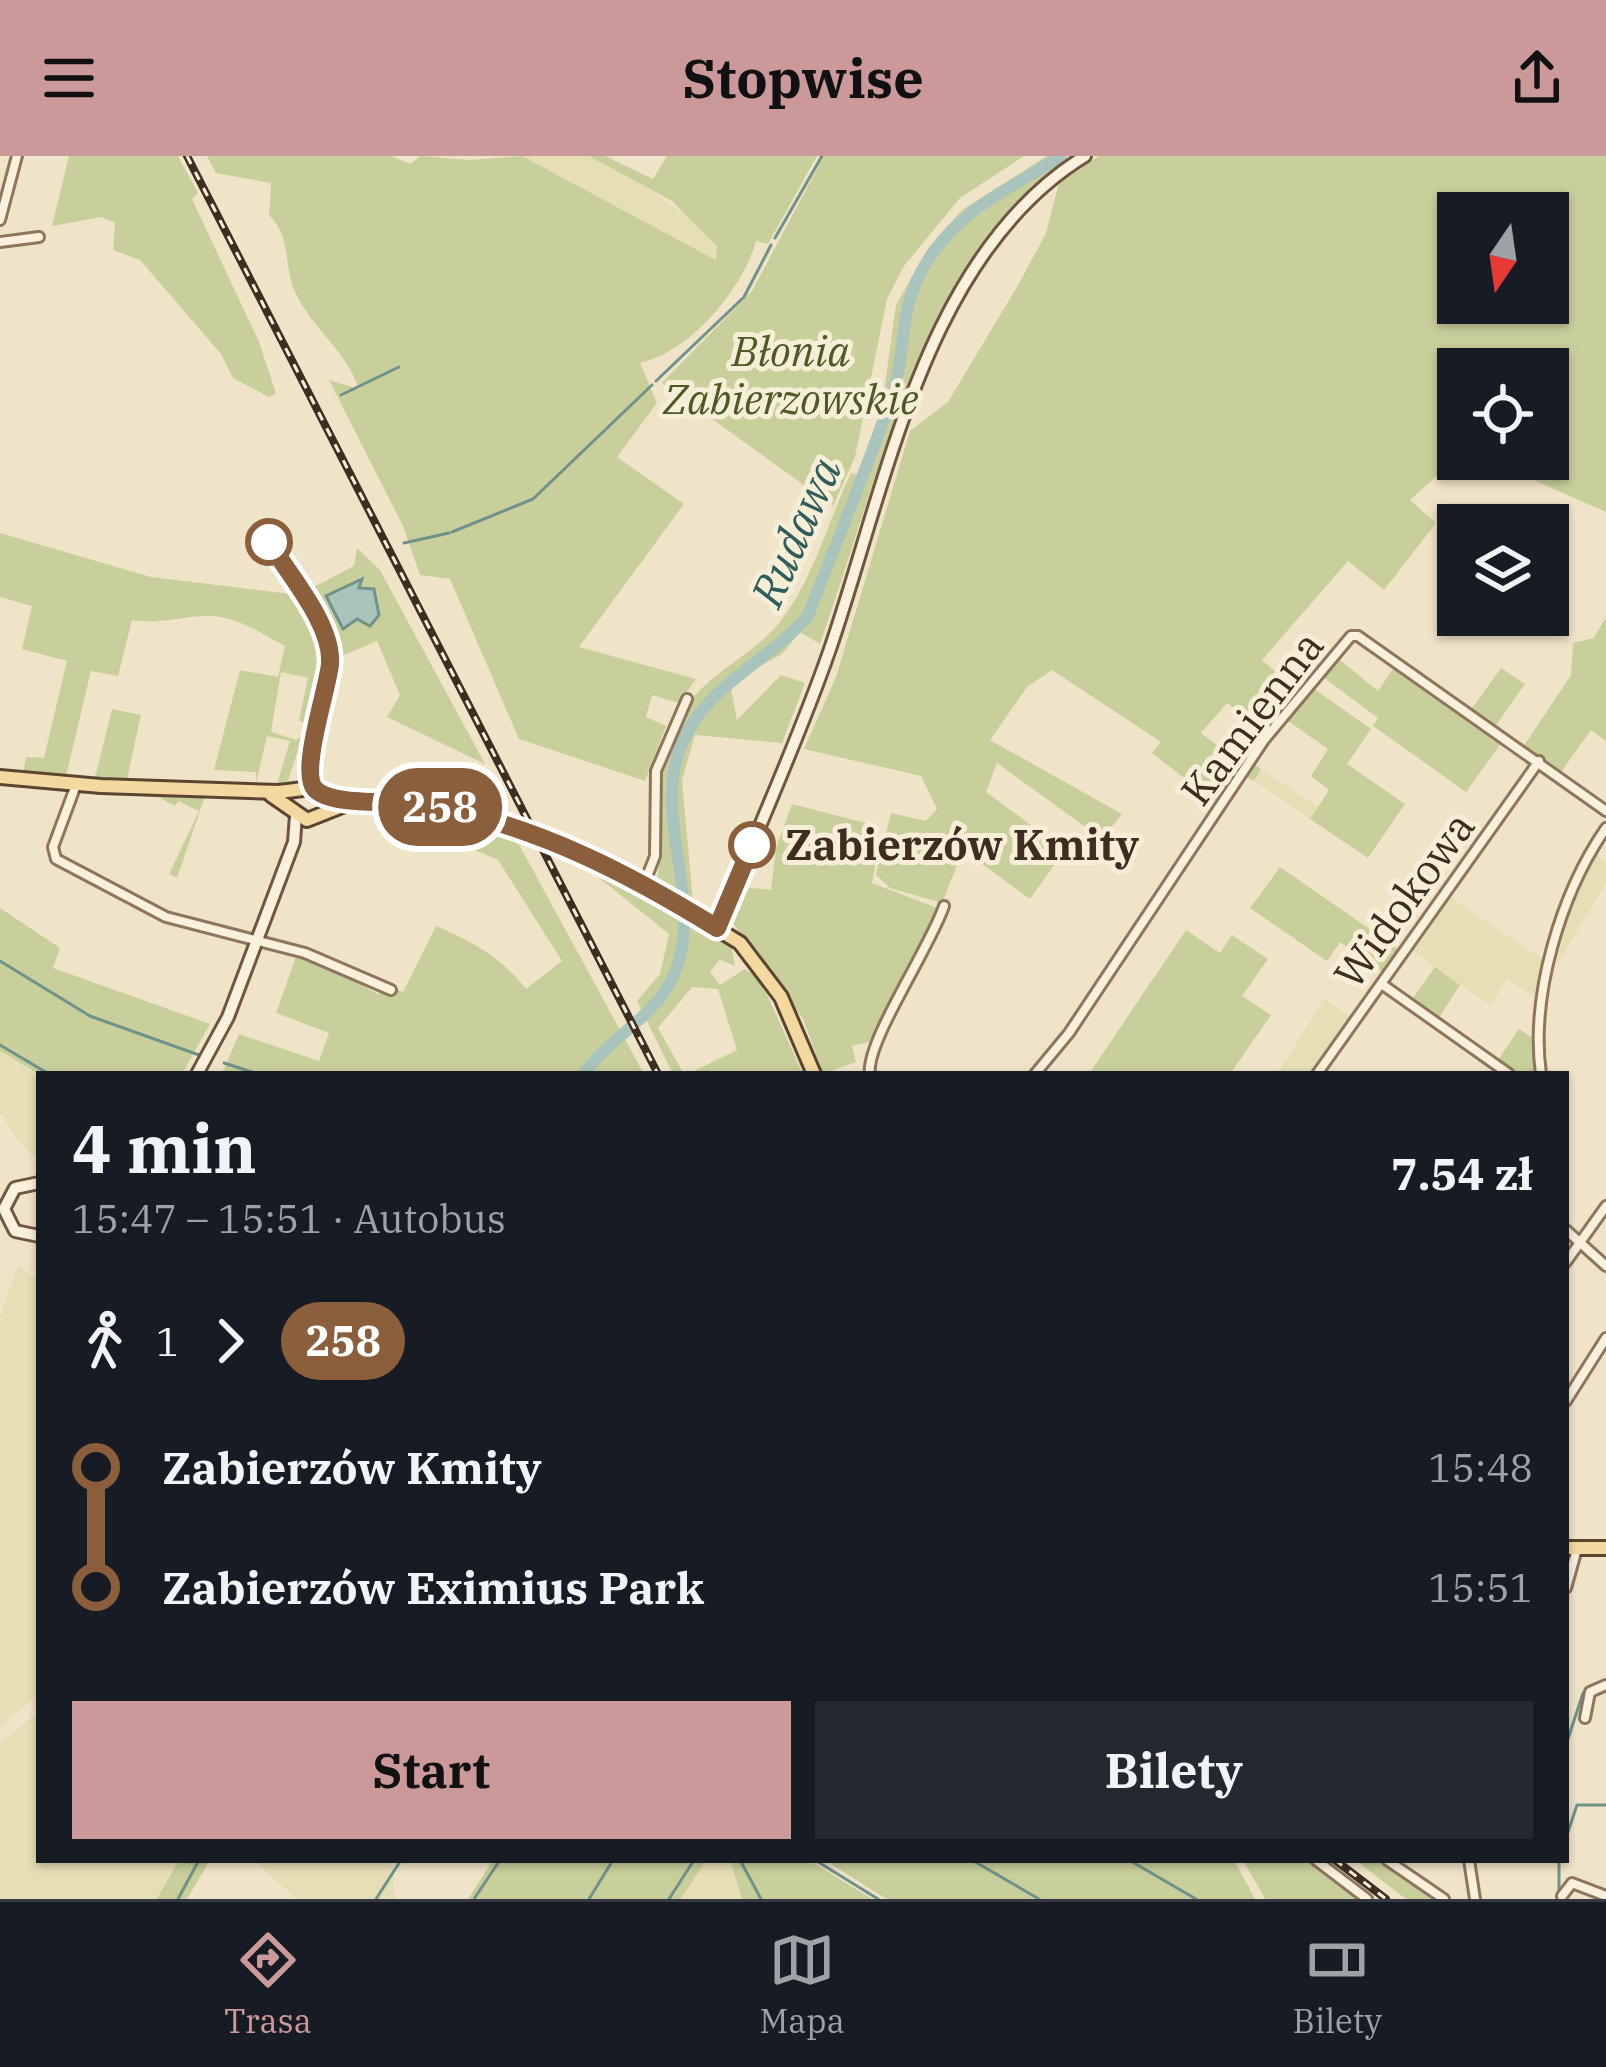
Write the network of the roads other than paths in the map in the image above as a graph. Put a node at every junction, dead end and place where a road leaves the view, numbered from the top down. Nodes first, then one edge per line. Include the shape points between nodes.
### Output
1 (17, 156) edge
2 (1085, 156) edge
3 (0, 220) edge
4 (39, 237) dead end
5 (0, 242) edge
6 (687, 699) dead end
7 (1539, 761) junction
8 (0, 777) edge
9 (76, 784) junction
10 (297, 790) junction
11 (261, 791) junction
12 (324, 795) junction
13 (369, 800) junction
14 (1606, 811) edge
15 (294, 812) junction
16 (325, 812) junction
17 (311, 820) junction
18 (1604, 831) edge
19 (294, 842) junction
20 (644, 884) junction
21 (944, 906) dead end
22 (717, 928) junction
23 (257, 941) junction
24 (1382, 985) junction
25 (392, 990) dead end
26 (199, 1071) edge
27 (813, 1071) edge
28 (870, 1071) edge
29 (1037, 1071) edge
30 (1320, 1071) edge
31 (1505, 1071) edge
32 (1541, 1071) edge
33 (36, 1184) edge
34 (1606, 1206) edge
35 (4, 1209) junction
36 (0, 1227) edge
37 (15, 1232) junction
38 (1569, 1233) edge
39 (36, 1236) edge
40 (1579, 1243) junction
41 (1569, 1258) edge
42 (1606, 1266) edge
43 (1606, 1338) edge
44 (1569, 1395) edge
45 (1571, 1548) edge
46 (1606, 1548) edge
47 (1606, 1685) edge
48 (1586, 1718) dead end
49 (1320, 1863) edge
50 (1391, 1863) edge
51 (1469, 1863) edge
52 (1562, 1896) dead end
53 (1606, 1897) edge
54 (1366, 1899) edge
55 (1444, 1899) edge
56 (1475, 1899) edge

1 - 3 street
2 - 22 main road via 1009,221 938,334 824,666
4 - 5 street
6 - 20 street via 656,771 655,856
7 - 14 street
7 - 24 street, Widokowa
7 - 29 street, Kamienna via 1354,635 1264,740
8 - 9 main road
9 - 11 main road
9 - 23 street via 56,859 166,917
10 - 11 main road
10 - 12 main road
10 - 15 main road
11 - 15 main road
12 - 13 main road
12 - 16 main road
13 - 16 main road
13 - 20 main road via 425,804 560,843
14 - 18 street
15 - 17 main road
15 - 19 main road
16 - 17 main road
17 - 19 main road
18 - 32 street via 1559,929
19 - 23 main road
20 - 22 main road
21 - 28 street via 872,1051
22 - 27 main road via 766,974
23 - 25 street via 328,960
23 - 26 main road
24 - 30 street, Widokowa
24 - 31 street
33 - 35 main road via 15,1187
34 - 40 street
35 - 36 main road
35 - 37 main road
36 - 37 main road
37 - 39 main road
38 - 40 street
40 - 41 street
40 - 42 street
43 - 44 street
45 - 46 main road
47 - 48 street via 1590,1692
49 - 54 street
50 - 55 street
51 - 56 street
52 - 53 street via 1572,1883

